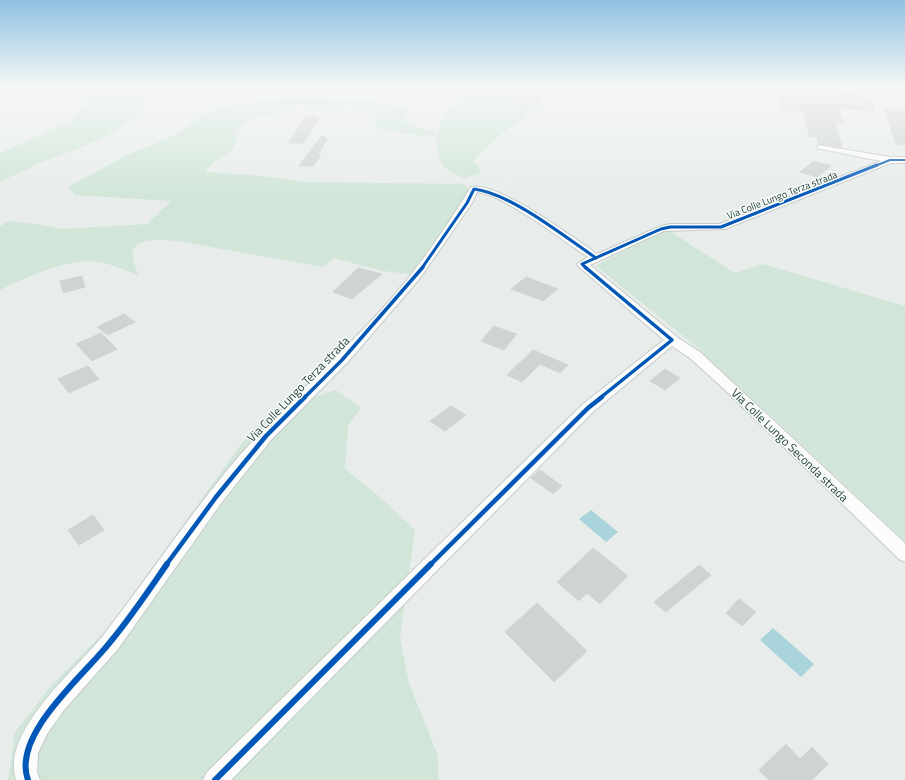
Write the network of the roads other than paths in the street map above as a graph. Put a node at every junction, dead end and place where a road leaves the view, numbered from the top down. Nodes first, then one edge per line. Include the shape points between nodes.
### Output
1 (821, 147) dead end
2 (890, 160) junction
3 (905, 160) edge
4 (596, 258) junction
5 (672, 340) junction
6 (905, 554) edge
7 (28, 780) edge
8 (215, 780) edge

1 - 2 street
2 - 3 street, Via Colle Lungo Terza strada
2 - 4 street, Via Colle Lungo Terza strada via 733,223 714,228 661,228
4 - 5 street, Via Colle Lungo Terza strada via 582,264
4 - 7 street, Via Colle Lungo Terza strada via 513,204 484,189 474,189 417,275 342,360 266,436 212,503 111,642 56,702 39,726 27,752 25,772
5 - 6 street, Via Colle Lungo Seconda strada via 696,356 728,385
5 - 8 street via 588,408

